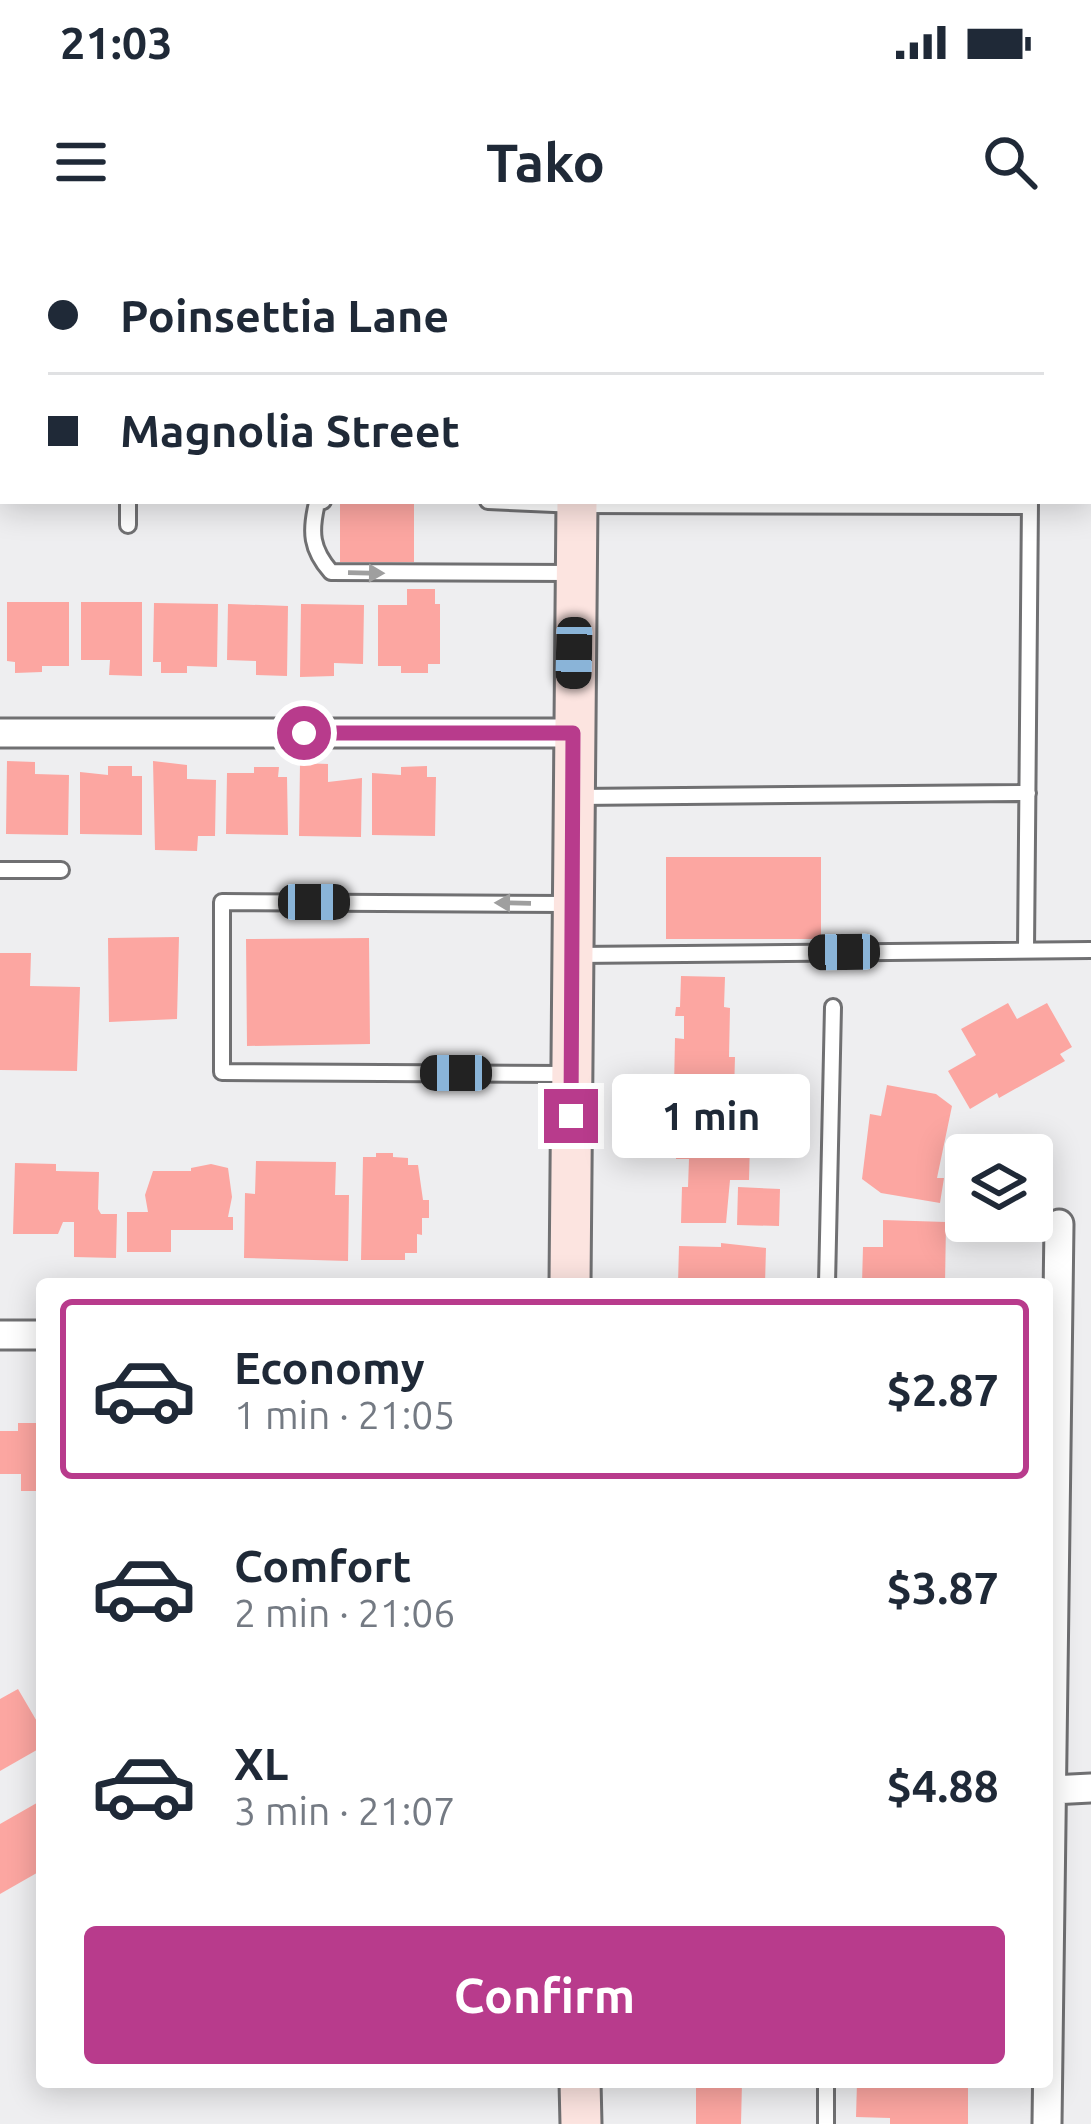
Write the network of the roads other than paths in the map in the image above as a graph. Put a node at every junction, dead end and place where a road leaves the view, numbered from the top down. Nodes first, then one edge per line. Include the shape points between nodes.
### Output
1 (128, 504) edge
2 (317, 504) edge
3 (577, 504) edge
4 (1030, 504) edge
5 (128, 525) dead end
6 (576, 573) junction
7 (0, 733) edge
8 (573, 733) junction
9 (1028, 793) junction
10 (573, 797) junction
11 (0, 870) edge
12 (61, 870) dead end
13 (572, 904) junction
14 (1026, 949) junction
15 (1091, 950) edge
16 (572, 956) junction
17 (833, 1007) dead end
18 (571, 1073) junction
19 (1059, 1223) dead end
20 (570, 1278) edge
21 (827, 1278) edge
22 (0, 1335) edge
23 (36, 1335) edge
24 (1053, 1709) edge
25 (1091, 1788) edge
26 (1053, 1790) edge
27 (580, 2088) edge
28 (826, 2088) edge
29 (1048, 2088) edge
30 (581, 2124) edge
31 (826, 2124) edge
32 (1047, 2124) edge

1 - 5 lane
2 -> 6 lane via 315,554 331,572
3 - 6 main road
4 - 9 lane
6 - 8 main road
7 - 8 street
8 - 10 main road
9 - 10 lane
9 - 14 lane
10 - 13 main road
11 - 12 lane
13 - 16 main road
13 -> 18 lane via 222,902 222,1072
14 - 15 lane
14 - 16 lane
16 - 18 main road
17 - 21 lane
18 - 20 main road
19 - 24 street
22 - 23 street
25 - 26 street
27 - 30 main road
28 - 31 lane
29 - 32 street

